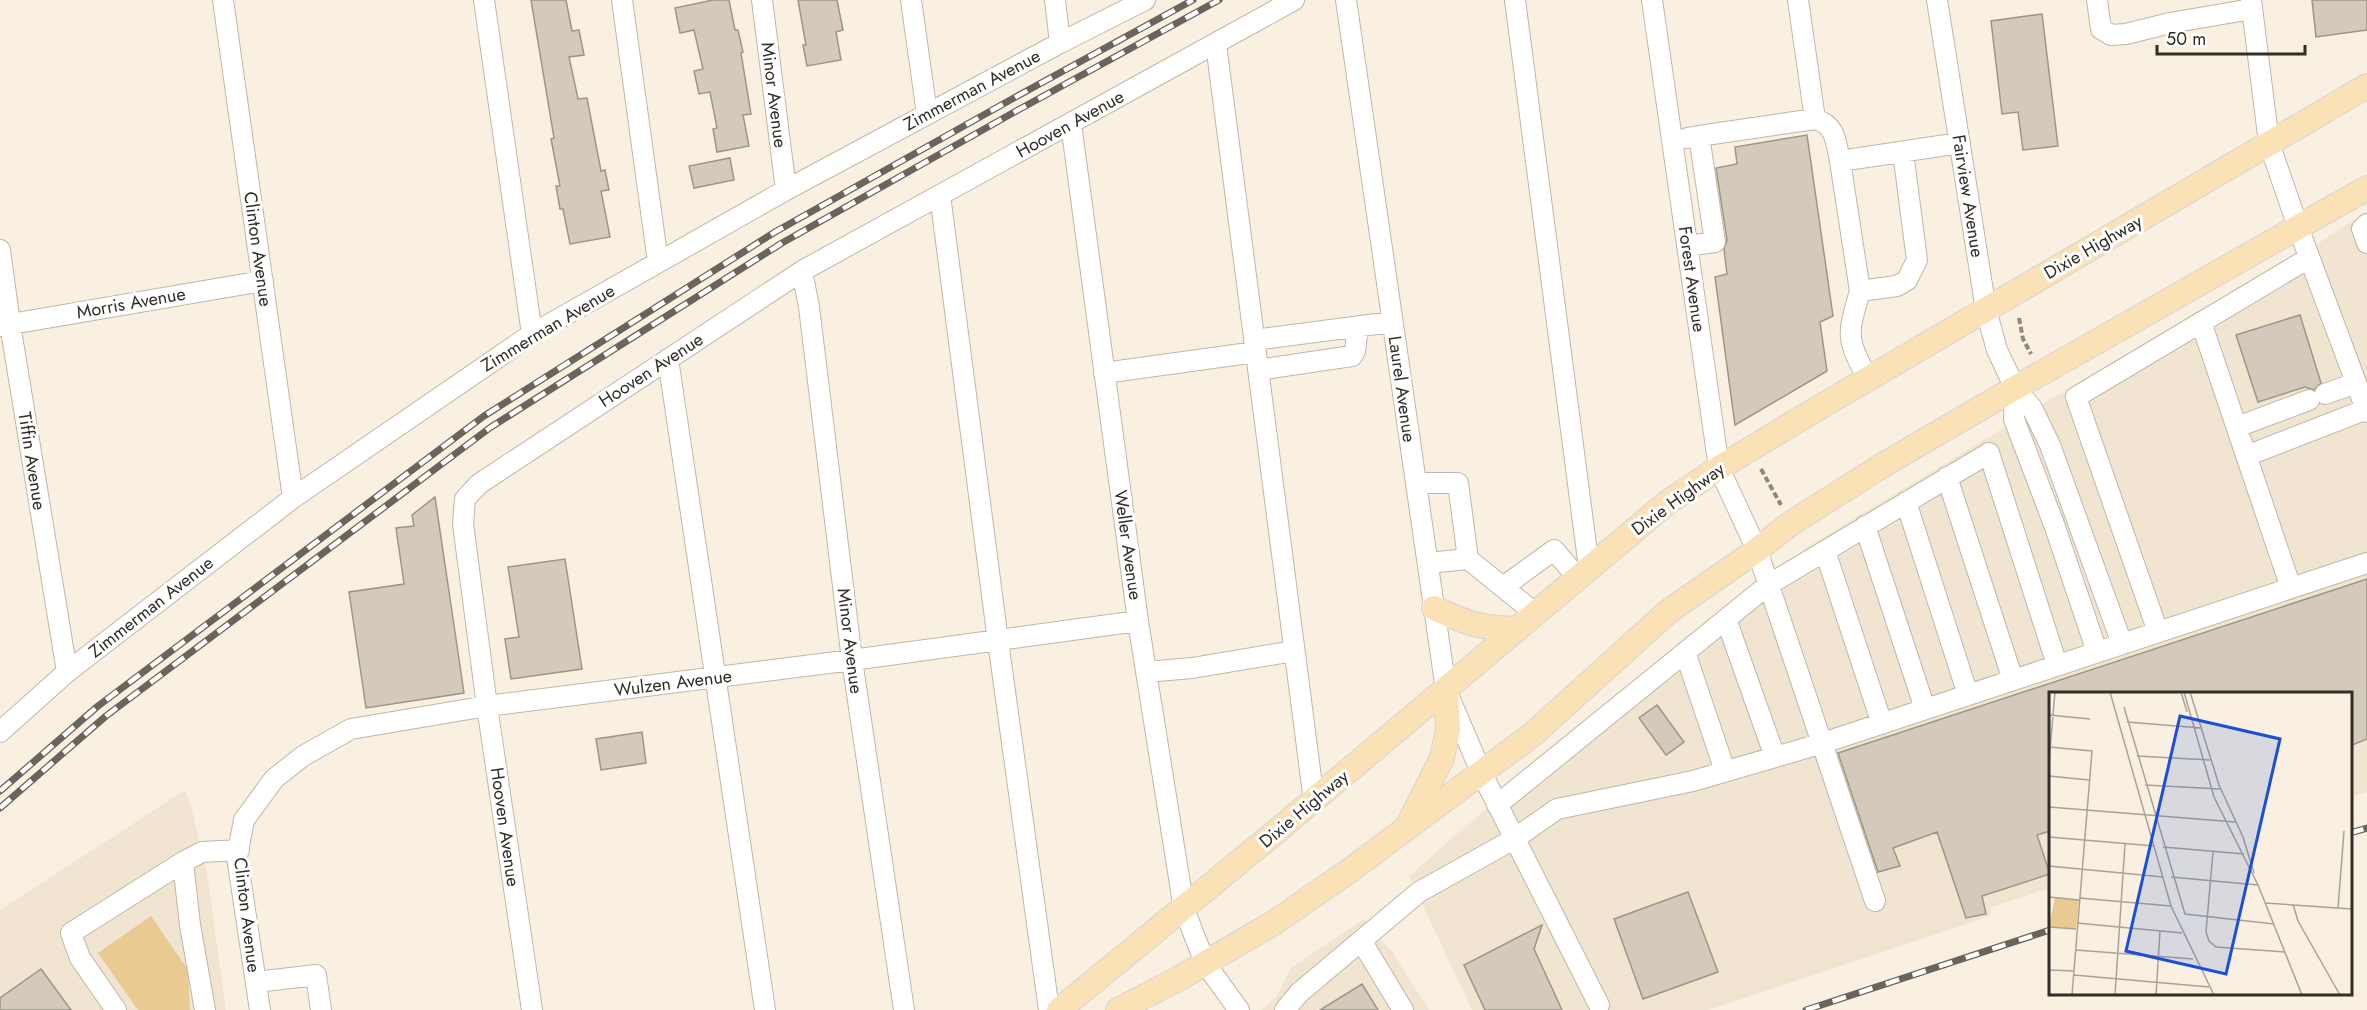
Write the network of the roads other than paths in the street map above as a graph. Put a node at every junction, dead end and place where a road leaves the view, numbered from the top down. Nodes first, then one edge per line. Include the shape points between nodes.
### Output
1 (223, 0) edge
2 (484, 0) edge
3 (622, 0) edge
4 (762, 0) edge
5 (911, 0) edge
6 (1054, 0) edge
7 (1145, 0) edge
8 (1294, 0) edge
9 (1346, 0) edge
10 (1515, 0) edge
11 (1652, 0) edge
12 (1798, 0) edge
13 (1937, 0) edge
14 (2097, 0) edge
15 (2251, 5) edge
16 (1060, 43) junction
17 (1216, 44) junction
18 (2367, 86) edge
19 (927, 114) junction
20 (1815, 119) junction
21 (1071, 124) junction
22 (1699, 136) junction
23 (1672, 140) junction
24 (1960, 142) junction
25 (2270, 143) junction
26 (1903, 153) junction
27 (1840, 161) junction
28 (2367, 188) edge
29 (786, 190) junction
30 (940, 195) junction
31 (2367, 224) edge
32 (2298, 227) junction
33 (2367, 243) edge
34 (1687, 246) junction
35 (0, 250) edge
36 (2309, 258) junction
37 (658, 262) junction
38 (802, 271) junction
39 (263, 281) junction
40 (1860, 291) junction
41 (1986, 310) junction
42 (1392, 322) junction
43 (2201, 322) junction
44 (5, 325) edge
45 (1358, 327) junction
46 (531, 334) junction
47 (1256, 354) junction
48 (668, 359) junction
49 (1104, 373) junction
50 (1868, 379) junction
51 (2356, 382) junction
52 (2015, 388) junction
53 (2367, 410) edge
54 (2237, 427) junction
55 (2246, 456) junction
56 (1719, 468) junction
57 (1947, 477) junction
58 (1416, 483) junction
59 (292, 498) junction
60 (1906, 502) junction
61 (2077, 518) junction
62 (1865, 526) junction
63 (2055, 527) junction
64 (1757, 550) junction
65 (1825, 551) junction
66 (1468, 559) junction
67 (1428, 563) junction
68 (2367, 563) edge
69 (1583, 573) junction
70 (1768, 585) junction
71 (1503, 587) junction
72 (2291, 588) junction
73 (1434, 608) junction
74 (1536, 614) junction
75 (1726, 619) junction
76 (1138, 621) junction
77 (1518, 629) junction
78 (2158, 632) junction
79 (998, 640) junction
80 (2122, 644) junction
81 (1294, 651) junction
82 (1685, 652) junction
83 (2097, 652) junction
84 (852, 660) junction
85 (2057, 665) junction
86 (67, 672) junction
87 (1146, 672) junction
88 (715, 678) junction
89 (2013, 680) junction
90 (1446, 690) junction
91 (1968, 695) junction
92 (487, 706) junction
93 (1925, 709) junction
94 (1882, 724) junction
95 (0, 732) edge
96 (1823, 743) junction
97 (1775, 757) junction
98 (1725, 771) junction
99 (1481, 772) junction
100 (1314, 801) junction
101 (1497, 805) junction
102 (244, 820) joint
103 (1407, 827) junction
104 (1514, 839) junction
105 (239, 850) junction
106 (183, 862) junction
107 (1875, 901) dead end
108 (1184, 909) junction
109 (1362, 942) junction
110 (1205, 963) junction
111 (256, 982) junction
112 (1599, 1005) dead end
113 (1287, 1009) edge
114 (116, 1010) edge
115 (205, 1010) edge
116 (260, 1010) edge
117 (321, 1010) edge
118 (532, 1010) edge
119 (765, 1010) edge
120 (904, 1010) edge
121 (1049, 1010) edge
122 (1059, 1010) edge
123 (1118, 1010) edge
124 (1239, 1010) edge
125 (1403, 1010) edge

1 - 39 street, Clinton Avenue
2 - 46 street
3 - 37 street
4 - 29 street, Minor Avenue
5 - 19 street
6 - 16 street
7 - 16 street, Zimmerman Avenue
8 - 17 street, Hooven Avenue
9 - 42 street, Laurel Avenue
10 - 69 street
11 - 23 street, Forest Avenue
12 - 20 street
13 - 24 street, Fairview Avenue
14 - 15 street via 2101,29 2111,35
15 - 25 street
16 - 19 street, Zimmerman Avenue
17 - 21 street, Hooven Avenue
17 - 47 street
18 - 25 main road, Dixie Highway
19 - 29 street, Zimmerman Avenue
20 - 22 street
20 - 27 street via 1832,129
21 - 30 street, Hooven Avenue
21 - 49 street, Weller Avenue
22 - 23 street
22 - 34 street via 1715,242
23 - 34 street, Forest Avenue
24 - 26 street
24 - 41 street, Fairview Avenue
25 - 32 street
25 - 41 main road, Dixie Highway
26 - 27 street
26 - 40 street via 1917,260 1906,280 1897,286
27 - 40 street
28 - 32 main road
29 - 37 street, Zimmerman Avenue
30 - 38 street, Hooven Avenue
30 - 79 street
31 - 33 street via 2362,229
32 - 36 street
32 - 52 main road
34 - 56 street, Forest Avenue
35 - 44 street, Tiffin Avenue
36 - 43 street
36 - 51 street
37 - 46 street, Zimmerman Avenue
38 - 48 street, Hooven Avenue
38 - 84 street, Minor Avenue
39 - 44 street, Morris Avenue
39 - 59 street, Clinton Avenue
40 - 50 street via 1849,338
41 - 50 main road, Dixie Highway
41 - 52 street, Fairview Avenue via 1997,350
42 - 45 street
42 - 58 street, Laurel Avenue
43 - 54 street
43 - 78 street via 2076,397
44 - 86 street, Tiffin Avenue
45 - 47 street
45 - 47 street via 1352,356
46 - 59 street, Zimmerman Avenue
47 - 49 street
47 - 81 street
48 - 88 street
48 - 92 street, Hooven Avenue via 479,484 465,499 463,524
49 - 76 street, Weller Avenue
50 - 56 main road, Dixie Highway
51 - 53 street
51 - 54 street
52 - 61 street via 2032,408 2050,445
52 - 63 street via 2014,419
52 - 64 main road via 1864,477
53 - 55 street
54 - 55 street
55 - 72 street
56 - 64 street, Forest Avenue
56 - 69 main road, Dixie Highway via 1668,502
57 - 60 street
57 - 85 street via 1989,453
57 - 89 street
58 - 66 street via 1458,483
58 - 67 street, Laurel Avenue
59 - 86 street, Zimmerman Avenue
60 - 62 street
60 - 91 street
61 - 63 street
61 - 80 street
62 - 65 street
62 - 93 street
63 - 83 street
64 - 70 street, Forest Avenue
64 - 99 main road via 1670,612 1533,734
65 - 70 street
65 - 94 street
66 - 67 street
66 - 71 street
67 - 73 street, Laurel Avenue
68 - 72 street
69 - 71 street via 1554,550
69 - 74 main road, Dixie Highway
70 - 75 street
70 - 96 street, Forest Avenue
71 - 74 street
72 - 78 street
73 - 77 main road via 1466,624
73 - 90 street, Laurel Avenue
74 - 77 main road, Dixie Highway
75 - 82 street
75 - 97 street
76 - 79 street, Wulzen Avenue
76 - 87 street, Weller Avenue
77 - 90 main road, Dixie Highway
78 - 80 street
79 - 84 street, Wulzen Avenue
79 - 121 street
80 - 83 street
81 - 87 street
81 - 100 street
82 - 98 street
82 - 101 street
83 - 85 street
84 - 88 street, Wulzen Avenue
84 - 120 street, Minor Avenue
85 - 89 street
86 - 95 street, Zimmerman Avenue
87 - 108 street, Weller Avenue
88 - 92 street, Wulzen Avenue
88 - 119 street
89 - 91 street
90 - 99 street, Laurel Avenue
90 - 100 main road, Dixie Highway
90 - 103 main road via 1448,730 1442,758
91 - 93 street
92 - 102 street, Wulzen Avenue via 351,729 303,756 274,779
92 - 118 street, Hooven Avenue
93 - 94 street
94 - 96 street
96 - 97 street
96 - 107 street, Forest Avenue
97 - 98 street
98 - 104 street via 1557,809
99 - 101 street, Laurel Avenue
99 - 103 main road
100 - 108 main road, Dixie Highway
101 - 104 street, Laurel Avenue
102 - 105 street, Clinton Avenue
103 - 110 main road via 1275,922
104 - 109 street via 1419,892
104 - 112 street, Laurel Avenue
105 - 106 street via 202,852
105 - 111 street, Clinton Avenue
106 - 114 street via 71,933 80,958
106 - 115 street
108 - 110 street, Weller Avenue
108 - 122 main road, Dixie Highway
109 - 113 street via 1299,993
109 - 125 street
110 - 123 main road
110 - 124 street, Weller Avenue
111 - 116 street, Clinton Avenue
111 - 117 street via 316,975

